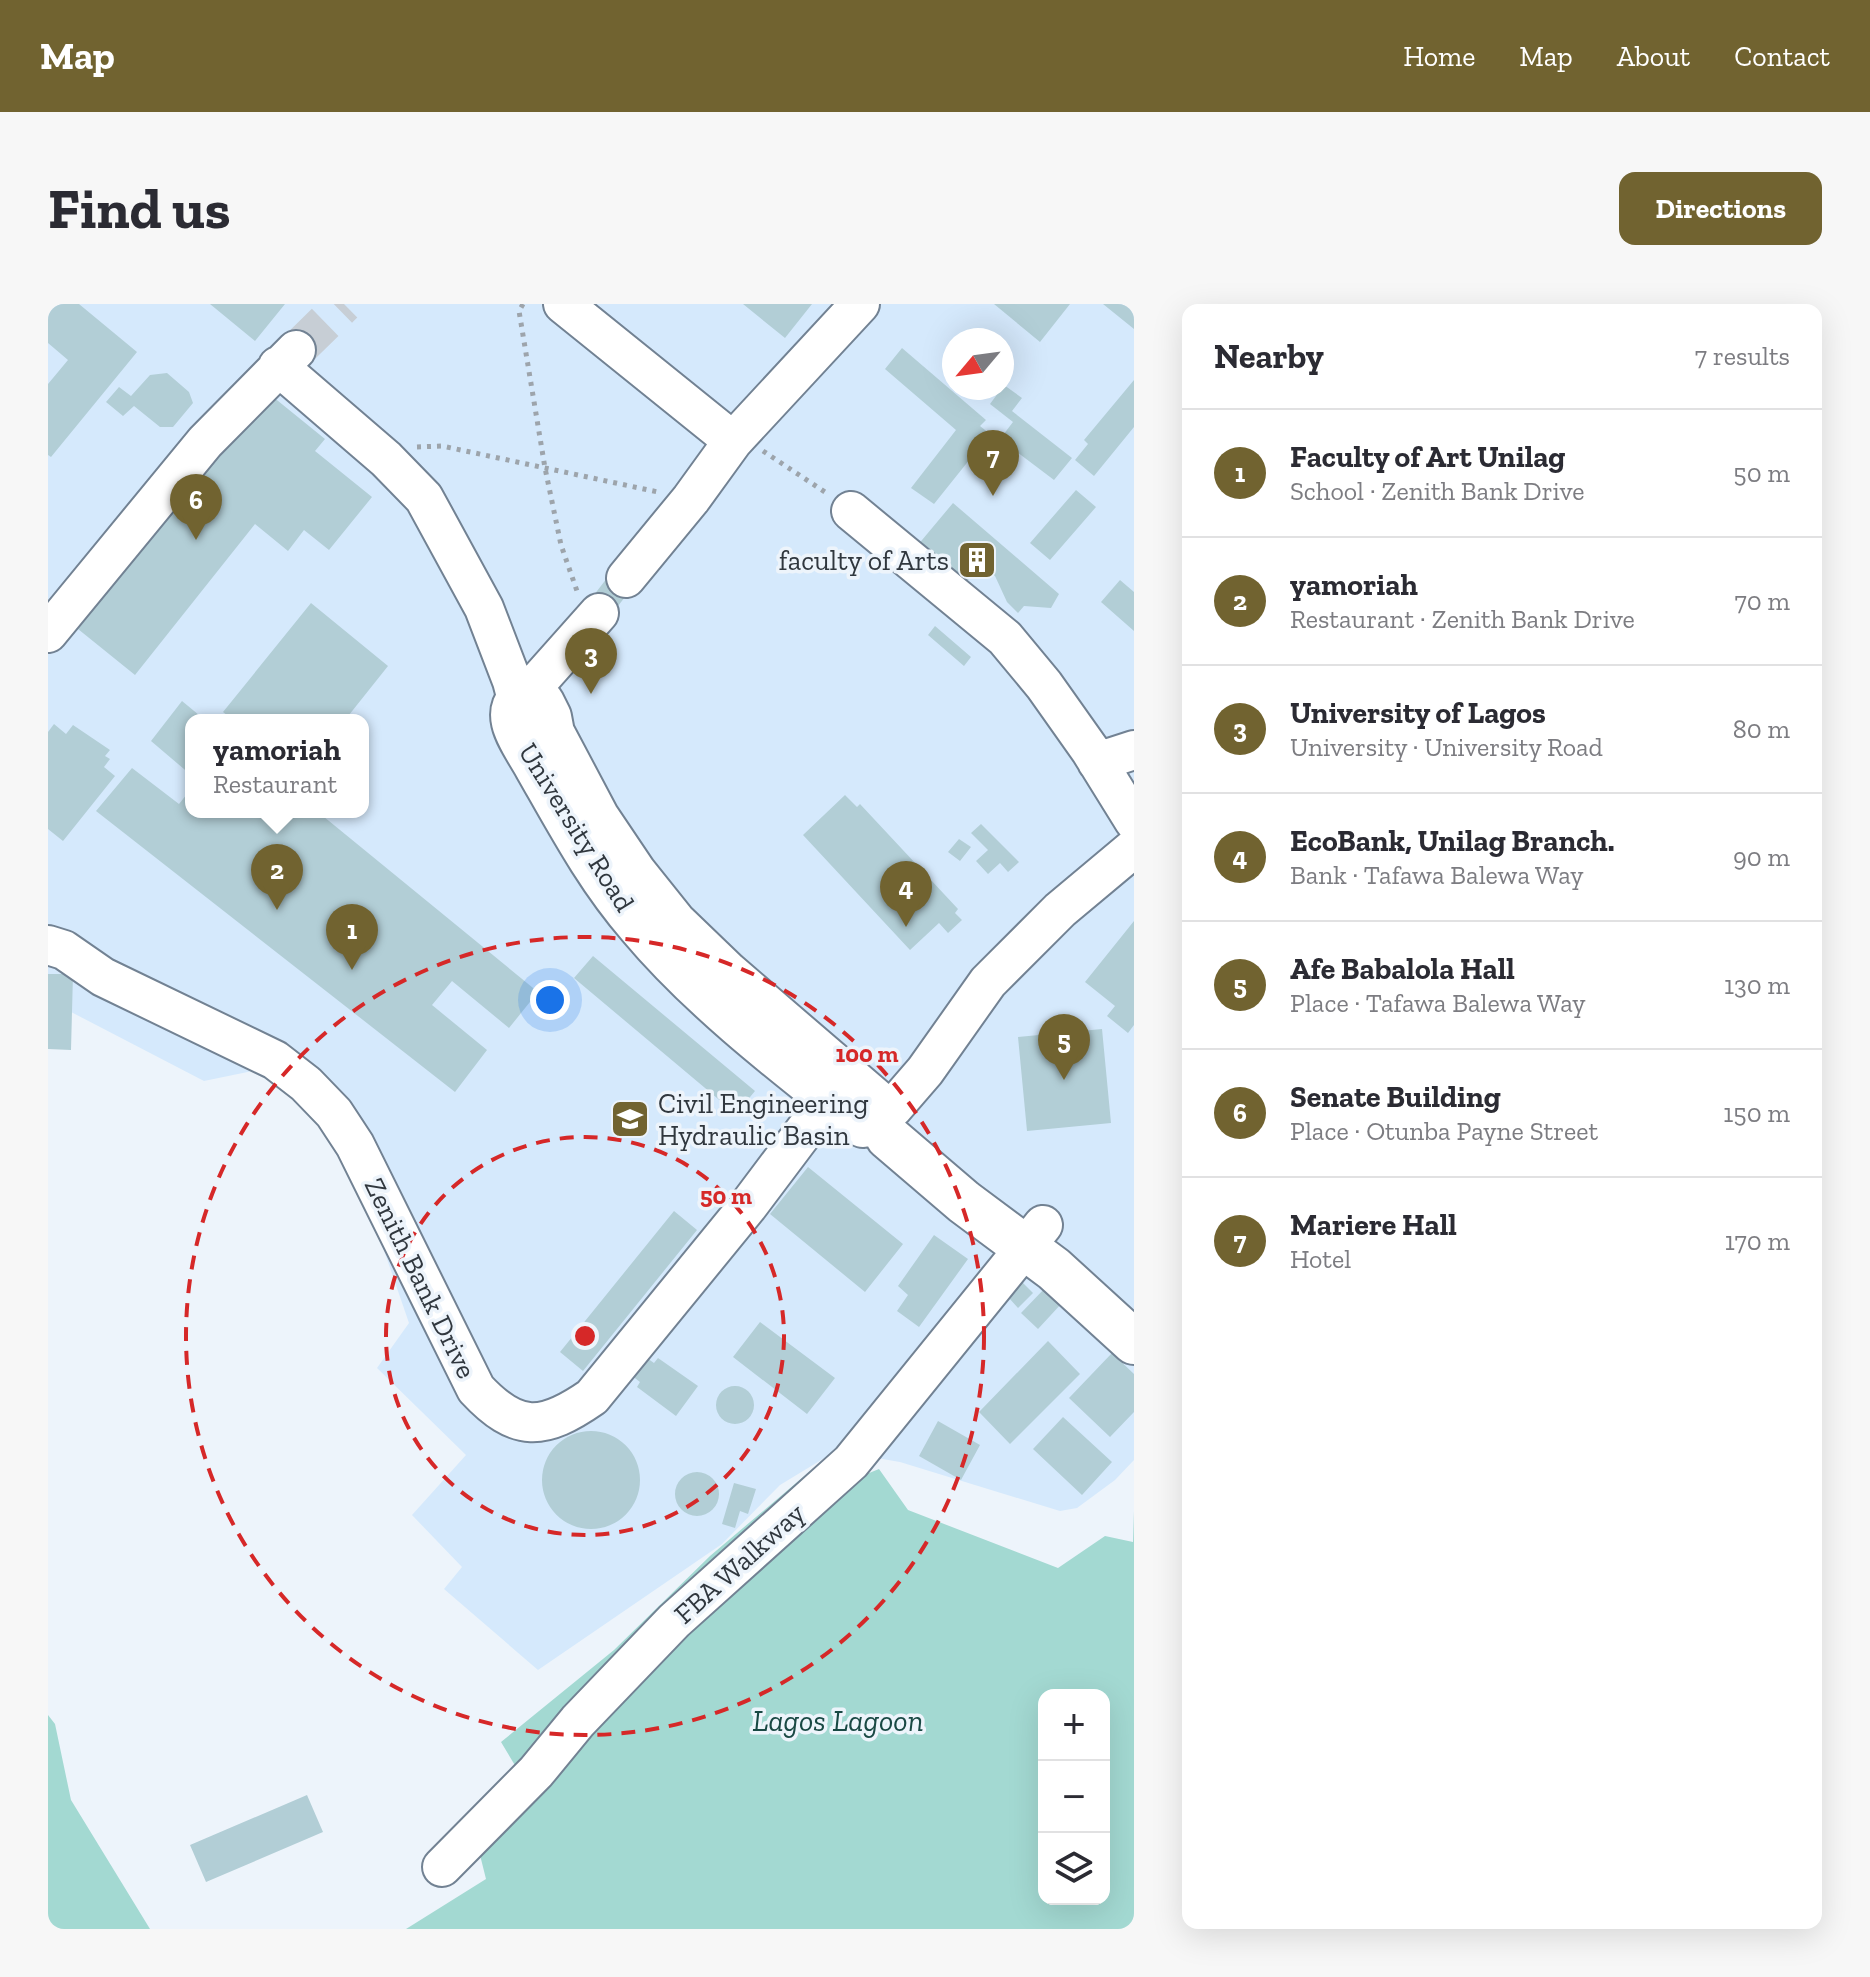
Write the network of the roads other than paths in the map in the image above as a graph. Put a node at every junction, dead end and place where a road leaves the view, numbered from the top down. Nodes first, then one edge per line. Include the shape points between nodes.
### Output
1 (563, 304) edge
2 (860, 304) edge
3 (733, 441) junction
4 (851, 511) road end
5 (626, 578) dead end
6 (584, 629) road end
7 (48, 633) edge
8 (531, 704) junction
9 (1134, 750) edge
10 (1097, 762) junction
11 (1134, 821) edge
12 (1134, 848) edge
13 (48, 945) edge
14 (870, 1109) junction
15 (1033, 1236) junction
16 (1134, 1303) edge
17 (1134, 1342) edge
18 (442, 1867) dead end

1 - 3 street
2 - 3 street
3 - 5 street
4 - 10 street via 1005,638
6 - 8 street
7 - 8 street via 205,442 288,357 424,498 484,608 512,681
8 - 14 main road, University Road via 597,818 674,923
9 - 10 street
10 - 11 street
12 - 14 street, Zenith Bank Drive via 1060,910 988,982 925,1071
13 - 14 street, Zenith Bank Drive via 275,1060 334,1113 355,1145 476,1389 512,1420 534,1422 567,1414 592,1397 748,1206
14 - 15 main road, University Road via 964,1202
15 - 16 main road, University Road via 1119,1286
15 - 17 main road, University Road via 1054,1269
15 - 18 street, FBA Walkway via 851,1462 674,1621

